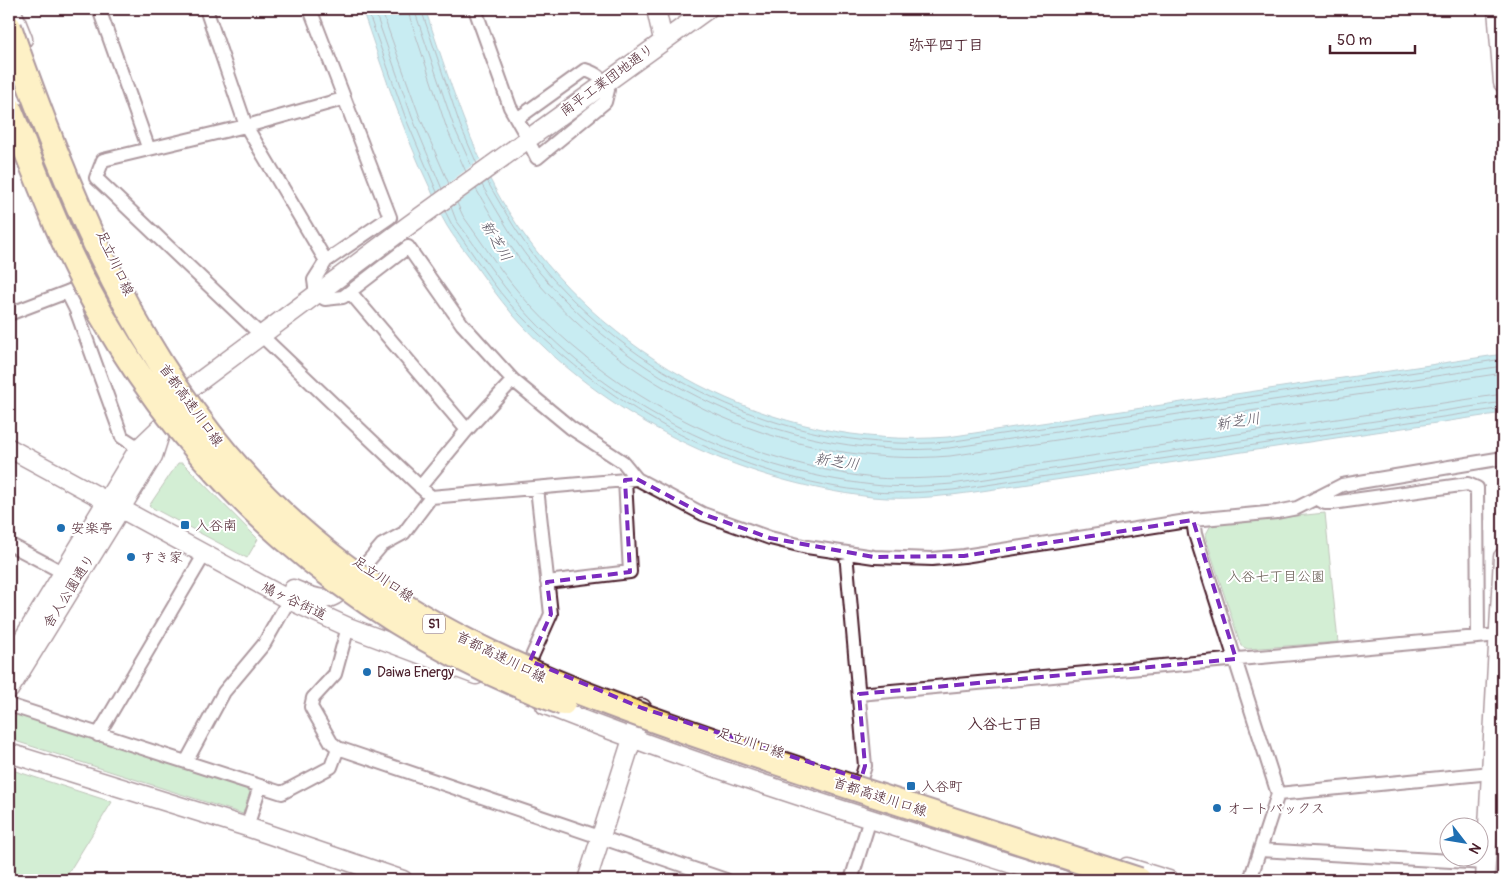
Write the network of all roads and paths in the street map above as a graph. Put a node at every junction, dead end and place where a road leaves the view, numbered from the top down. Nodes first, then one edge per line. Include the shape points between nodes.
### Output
1 (12, 9) edge
2 (99, 9) edge
3 (206, 9) edge
4 (310, 9) edge
5 (475, 9) edge
6 (656, 9) edge
7 (708, 9) edge
8 (1497, 9) edge
9 (9, 27) edge
10 (662, 40) junction
11 (604, 82) junction
12 (1503, 83) edge
13 (343, 99) junction
14 (9, 108) edge
15 (246, 126) junction
16 (9, 133) edge
17 (148, 148) junction
18 (535, 153) dead end
19 (326, 261) junction
20 (72, 290) junction
21 (350, 292) junction
22 (316, 294) junction
23 (9, 314) edge
24 (260, 336) junction
25 (512, 380) junction
26 (188, 390) junction
27 (163, 425) junction
28 (467, 430) junction
29 (9, 448) edge
30 (139, 448) junction
31 (1503, 458) edge
32 (631, 480) junction
33 (420, 487) junction
34 (537, 488) junction
35 (431, 497) junction
36 (1316, 498) junction
37 (114, 505) junction
38 (1193, 520) junction
39 (9, 544) edge
40 (846, 554) junction
41 (204, 555) junction
42 (1503, 557) edge
43 (363, 567) junction
44 (64, 573) junction
45 (547, 582) junction
46 (340, 593) junction
47 (288, 600) junction
48 (348, 627) junction
49 (1499, 635) junction
50 (1478, 637) junction
51 (1236, 659) junction
52 (530, 661) junction
53 (9, 662) edge
54 (476, 675) junction
55 (9, 690) edge
56 (859, 694) junction
57 (9, 705) edge
58 (642, 708) junction
59 (98, 735) junction
60 (632, 739) junction
61 (1498, 745) edge
62 (338, 748) junction
63 (9, 753) edge
64 (186, 762) junction
65 (1491, 773) junction
66 (861, 779) junction
67 (260, 786) junction
68 (1278, 794) junction
69 (870, 819) junction
70 (247, 827) junction
71 (600, 838) junction
72 (1260, 850) junction
73 (1486, 872) edge
74 (404, 880) edge
75 (587, 880) edge
76 (726, 880) edge
77 (851, 880) edge
78 (1063, 880) edge
79 (1094, 880) edge
80 (1139, 880) edge
81 (1169, 880) edge
82 (1250, 880) edge

1 - 26 main road, 足立川口線 via 86,199 116,266 136,308
2 - 17 street
3 - 15 street
4 - 13 street
5 - 11 street via 510,107 520,124 585,70 599,75
6 - 10 main road
7 - 10 main road, 南平工業団地通り
8 - 12 main road
9 - 80 highway, 首都高速川口線 / S1, bridge via 38,110 88,227 136,323 169,376 200,421 263,494 308,536 361,577 416,614 478,649 612,706
10 - 11 main road, 南平工業団地通り
11 - 18 street via 608,90 605,102
11 - 22 main road, 南平工業団地通り
13 - 15 street
13 - 19 street via 390,217
14 - 79 highway, 首都高速川口線 / S1, bridge via 84,282 155,398 202,457 248,506 294,548 350,591 472,664 533,692 655,736
15 - 17 street
15 - 19 street
16 - 20 main road
17 - 24 street via 104,160 96,178
19 - 22 street via 314,280
20 - 23 street
20 - 27 main road
20 - 30 street via 76,310 122,436
21 - 22 street via 343,297 326,299
21 - 25 street via 408,247 462,324
21 - 28 street
22 - 24 main road
24 - 26 main road
24 - 33 street
25 - 28 street
25 - 32 street via 571,428 623,462
26 - 27 main road
26 - 43 main road, 足立川口線 via 217,430 267,486 311,527
27 - 30 main road, 舎人公園通り
27 - 37 main road, 舎人公園通り via 153,456
27 - 46 main road via 238,509 291,557
28 - 33 street
29 - 37 main road, 鳩ヶ谷街道
30 - 37 main road, 舎人公園通り
31 - 36 street via 1342,485
32 - 34 street
32 - 40 street via 736,527
32 - 45 street via 630,572
33 - 35 street
34 - 35 street
34 - 45 street
35 - 43 street via 404,533 382,545
36 - 38 street via 1297,508 1277,512
36 - 50 street via 1332,503 1468,484 1477,488
37 - 41 main road, 鳩ヶ谷街道
37 - 44 main road, 舎人公園通り
37 - 46 main road, 鳩ヶ谷街道 via 314,598 330,599
37 - 55 main road, 舎人公園通り
38 - 40 street via 1117,534 940,558
38 - 51 street
39 - 44 street
40 - 56 street
41 - 47 main road, 鳩ヶ谷街道
41 - 59 street
42 - 49 main road
43 - 46 main road, 鳩ヶ谷街道
43 - 52 main road, 足立川口線 via 473,636
44 - 53 main road, 舎人公園通り
45 - 52 street via 551,614
46 - 54 main road
47 - 48 main road, 鳩ヶ谷街道
47 - 64 street via 264,644 224,692
48 - 54 main road, 鳩ヶ谷街道
48 - 62 street via 335,674 313,698 311,707 331,742
49 - 50 street
49 - 61 main road
50 - 51 street
51 - 56 street
51 - 68 street
52 - 58 main road, 足立川口線
54 - 60 main road
56 - 66 street via 865,766
57 - 59 street
58 - 60 main road
58 - 66 main road, 足立川口線
59 - 64 street
60 - 69 main road
60 - 71 main road
61 - 65 main road
62 - 67 street via 331,767 282,793
62 - 71 street
63 - 70 main road
64 - 67 street
65 - 68 street
65 - 73 main road
66 - 81 main road, 足立川口線
67 - 70 street
68 - 72 street
69 - 77 street
69 - 78 main road
70 - 74 main road
71 - 75 main road
71 - 76 street
72 - 73 street
72 - 82 street

